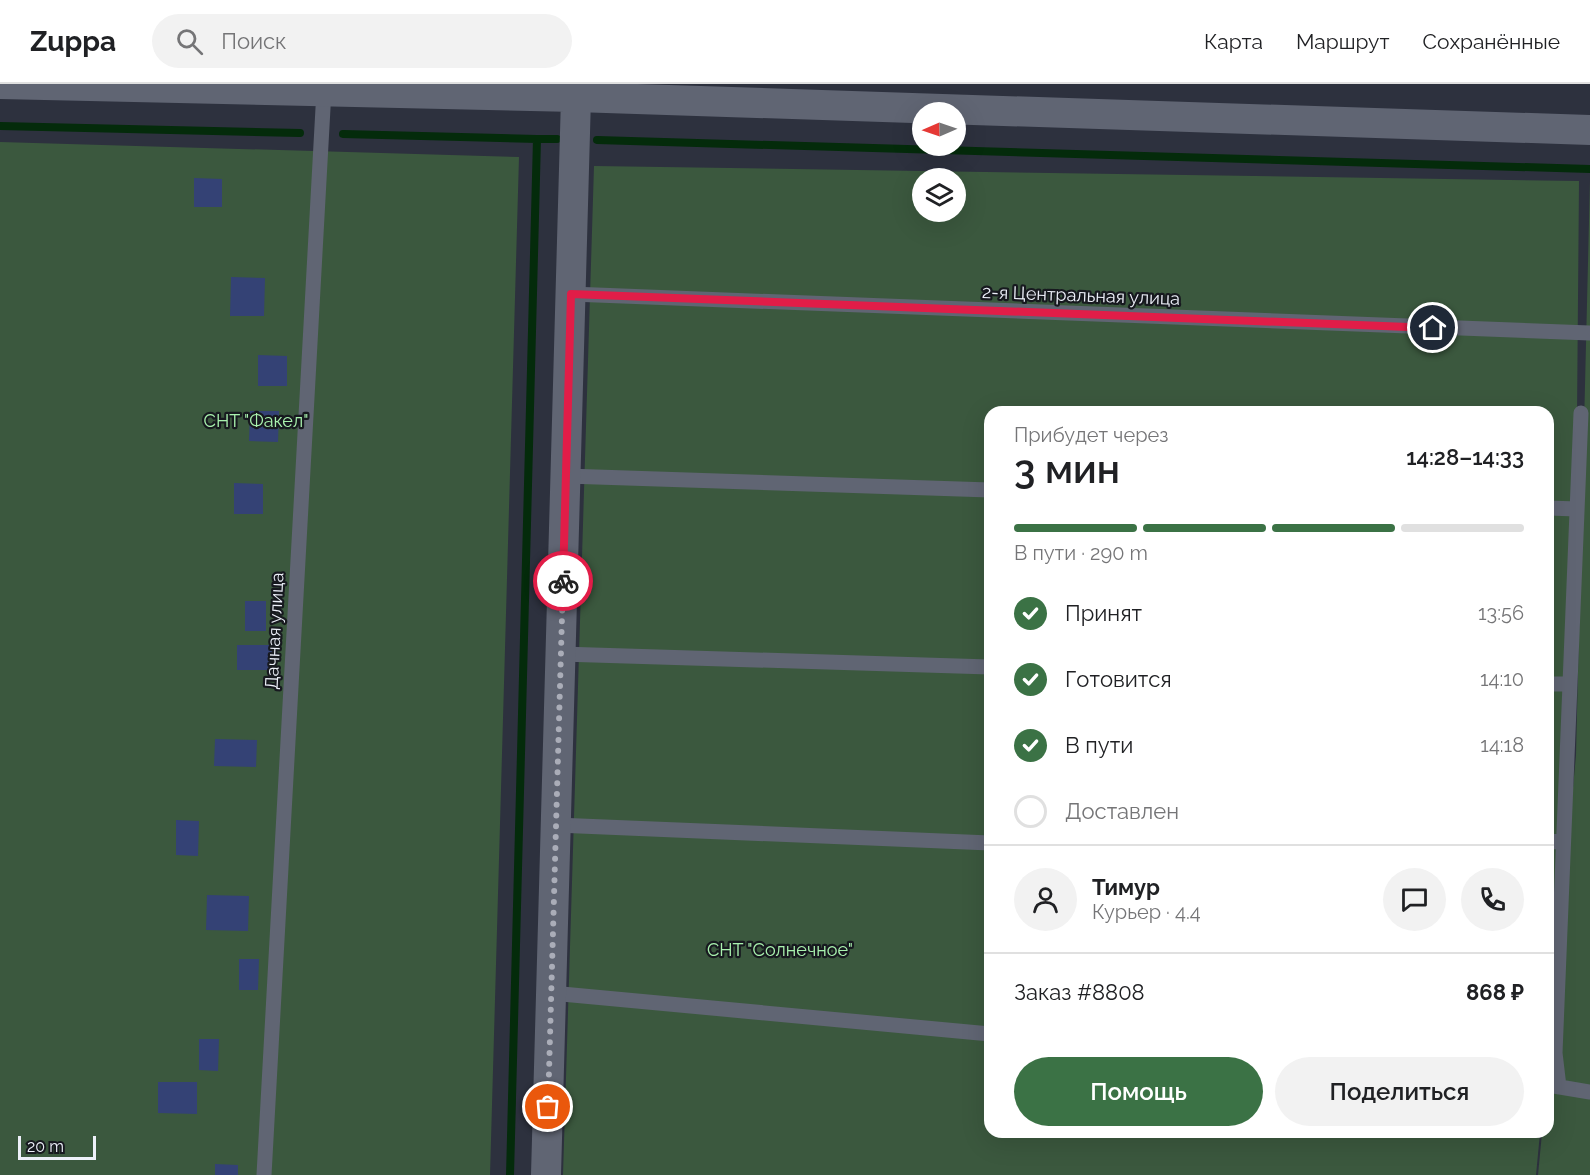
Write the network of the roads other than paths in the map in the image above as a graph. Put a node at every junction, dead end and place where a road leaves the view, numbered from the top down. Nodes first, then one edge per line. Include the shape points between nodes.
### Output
1 (0, 84) edge
2 (324, 90) junction
3 (576, 97) junction
4 (1590, 130) edge
5 (571, 294) junction
6 (1590, 333) edge
7 (1581, 413) dead end
8 (566, 476) junction
9 (984, 490) edge
10 (1554, 508) edge
11 (1577, 509) junction
12 (561, 654) junction
13 (984, 667) edge
14 (1554, 684) edge
15 (1570, 684) junction
16 (556, 825) junction
17 (1556, 842) edge
18 (984, 843) edge
19 (551, 993) junction
20 (984, 1033) edge
21 (1554, 1086) edge
22 (1590, 1092) edge
23 (264, 1175) edge
24 (546, 1175) edge

1 - 2 street
2 - 3 street
2 - 23 lane, Дачная улица
3 - 4 street
3 - 5 street
5 - 6 lane, 2-я Центральная улица
5 - 8 street
7 - 11 lane
8 - 9 lane
8 - 12 street
10 - 11 lane
11 - 15 lane
12 - 13 lane
12 - 16 street
14 - 15 lane
15 - 17 lane
16 - 18 lane
16 - 19 street
17 - 21 lane
19 - 20 lane
19 - 24 street
21 - 22 lane

